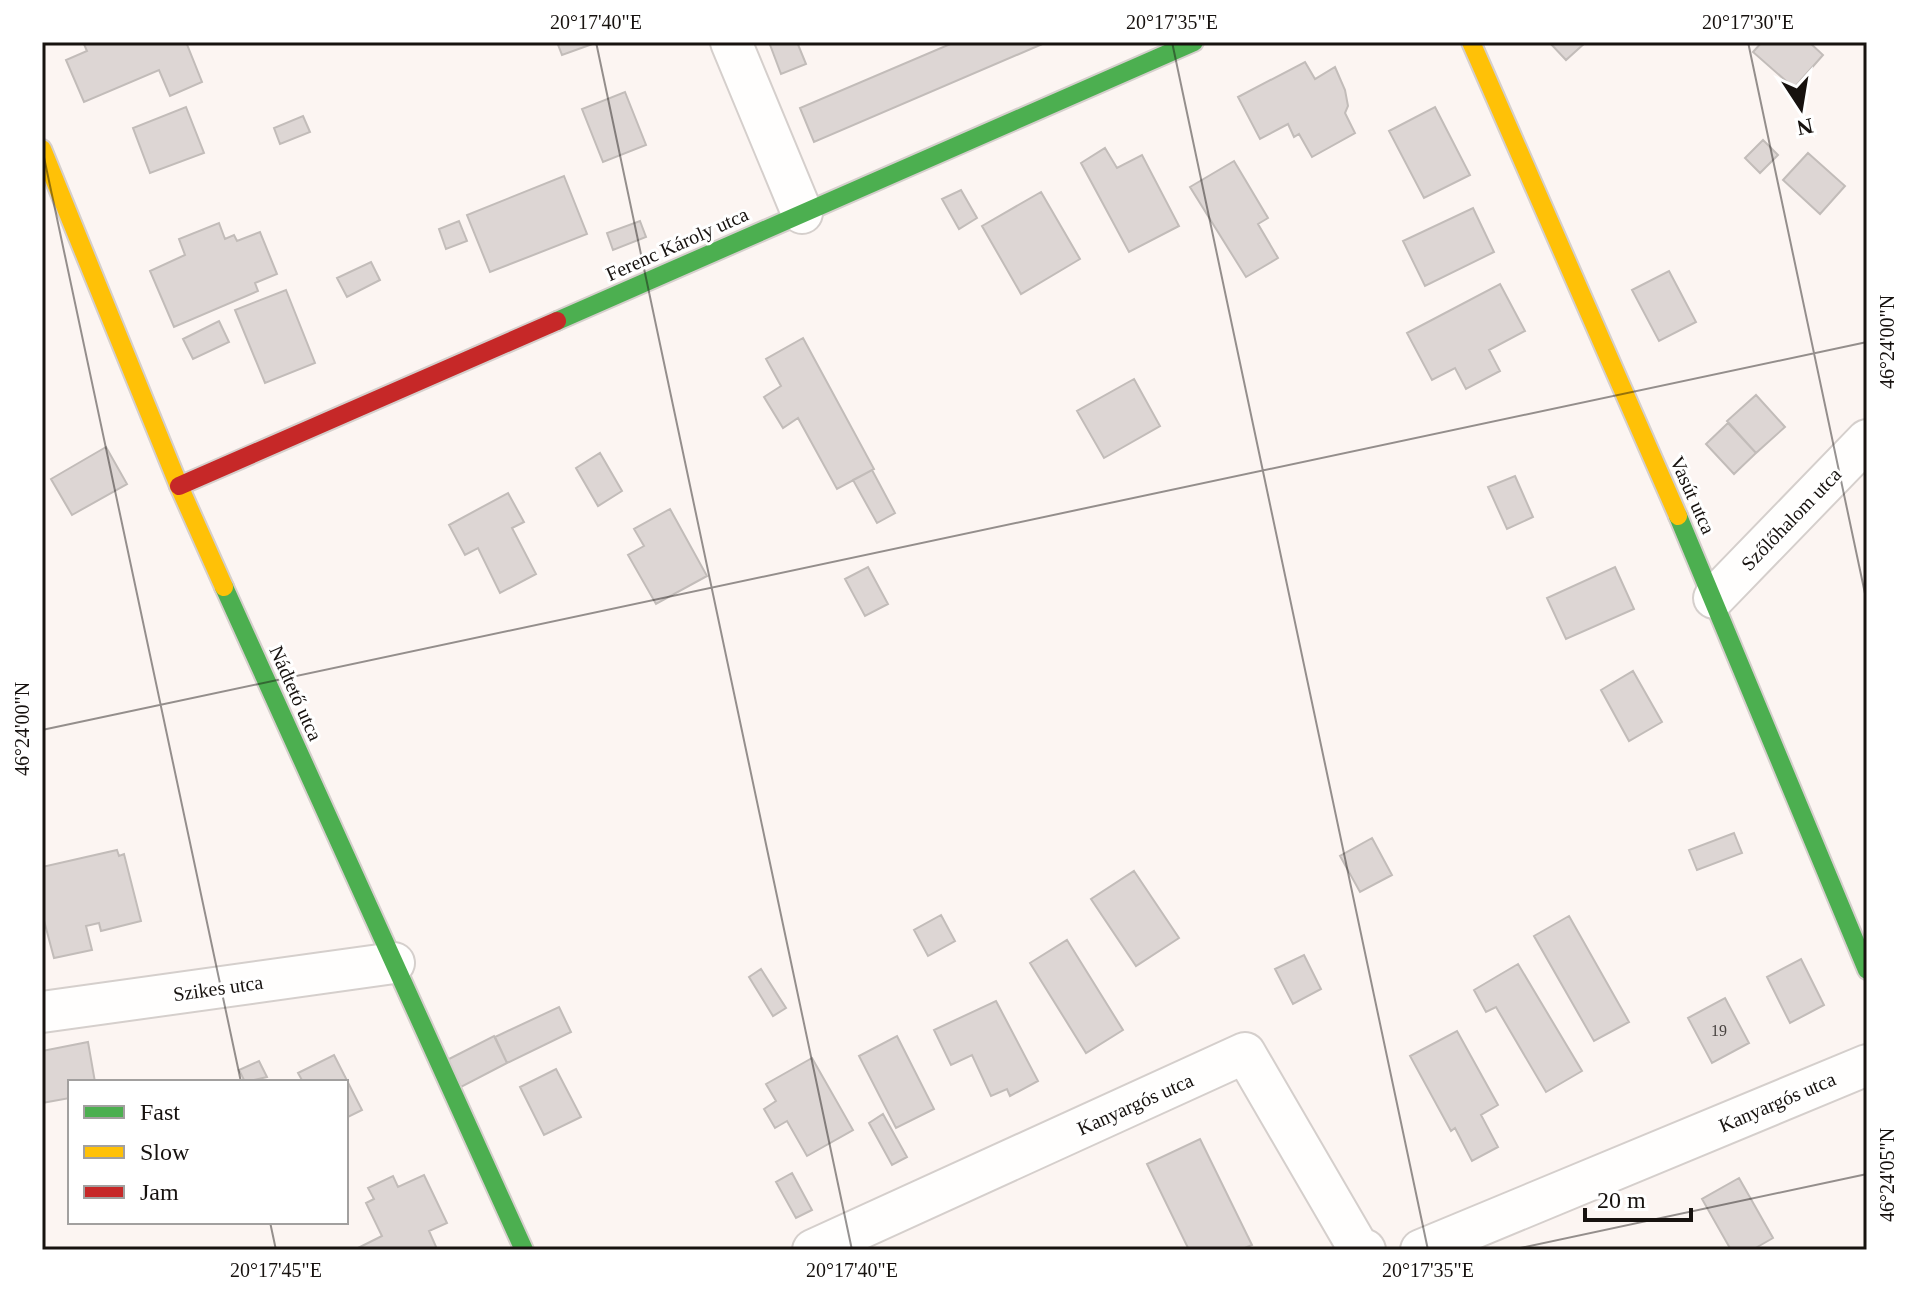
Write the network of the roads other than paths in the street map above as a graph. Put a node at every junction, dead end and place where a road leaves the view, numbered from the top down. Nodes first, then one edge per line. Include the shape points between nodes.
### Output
1 (731, 42) edge
2 (1194, 42) edge
3 (1471, 42) edge
4 (42, 149) edge
5 (802, 213) junction
6 (1867, 440) edge
7 (179, 486) junction
8 (1714, 598) junction
9 (394, 963) junction
10 (1867, 970) edge
11 (42, 1012) edge
12 (1867, 1065) edge
13 (524, 1250) edge
14 (813, 1250) edge
15 (1365, 1250) edge
16 (1421, 1250) edge

1 - 5 street
2 - 5 street, Ferenc Károly utca
3 - 8 street, Vasút utca
4 - 7 street, Nádtető utca
5 - 7 street, Ferenc Károly utca
6 - 8 street, Szőlőhalom utca
7 - 9 street, Nádtető utca
8 - 10 street, Vasút utca
9 - 11 street, Szikes utca
9 - 13 street, Nádtető utca
12 - 16 street, Kanyargós utca
14 - 15 street, Kanyargós utca via 1245,1053 1359,1249

